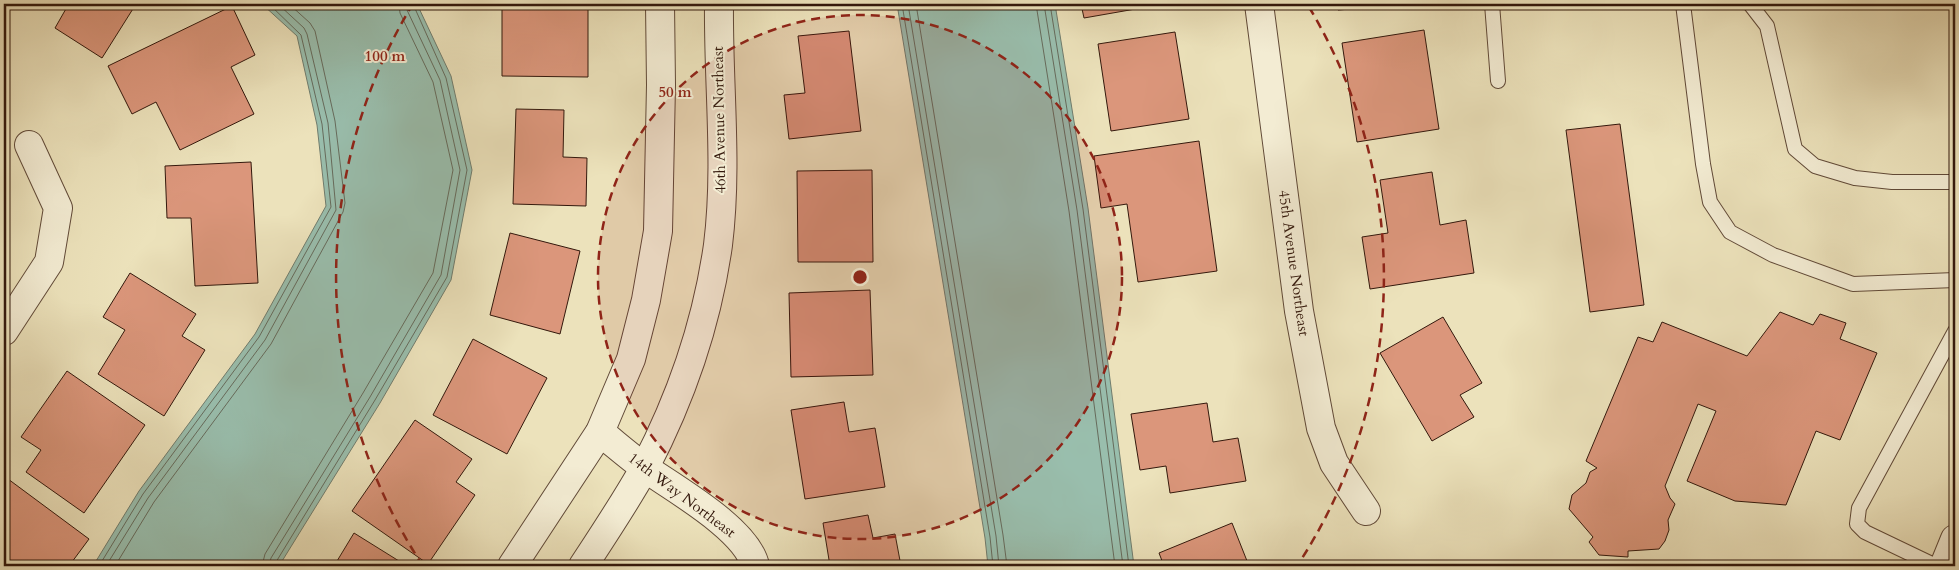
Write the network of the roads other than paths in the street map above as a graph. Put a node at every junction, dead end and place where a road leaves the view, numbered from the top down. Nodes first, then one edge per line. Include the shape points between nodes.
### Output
1 (660, 4) edge
2 (719, 4) edge
3 (1259, 4) edge
4 (1492, 4) edge
5 (1683, 4) edge
6 (1750, 4) edge
7 (1498, 81) dead end
8 (29, 145) dead end
9 (1955, 182) edge
10 (1955, 280) edge
11 (1955, 330) edge
12 (4, 332) edge
13 (600, 432) junction
14 (644, 467) junction
15 (1366, 511) dead end
16 (1955, 539) edge
17 (512, 566) edge
18 (583, 566) edge
19 (755, 566) edge
20 (1936, 566) edge
21 (1944, 566) edge

1 - 13 street via 658,231 631,359
2 - 14 street, 46th Avenue Northeast via 723,167 718,245 700,330 674,407
3 - 15 street, 45th Avenue Northeast via 1299,311 1321,428 1334,463
4 - 7 lane
5 - 10 lane via 1710,202 1730,232 1773,255 1853,284
6 - 9 lane via 1767,26 1794,149 1815,166 1855,178 1892,182
8 - 12 street via 58,208 49,262
11 - 20 lane via 1858,508 1856,524
13 - 14 street, 14th Way Northeast
13 - 17 street
14 - 18 street, 46th Avenue Northeast
14 - 19 street, 14th Way Northeast via 738,535
16 - 21 street

